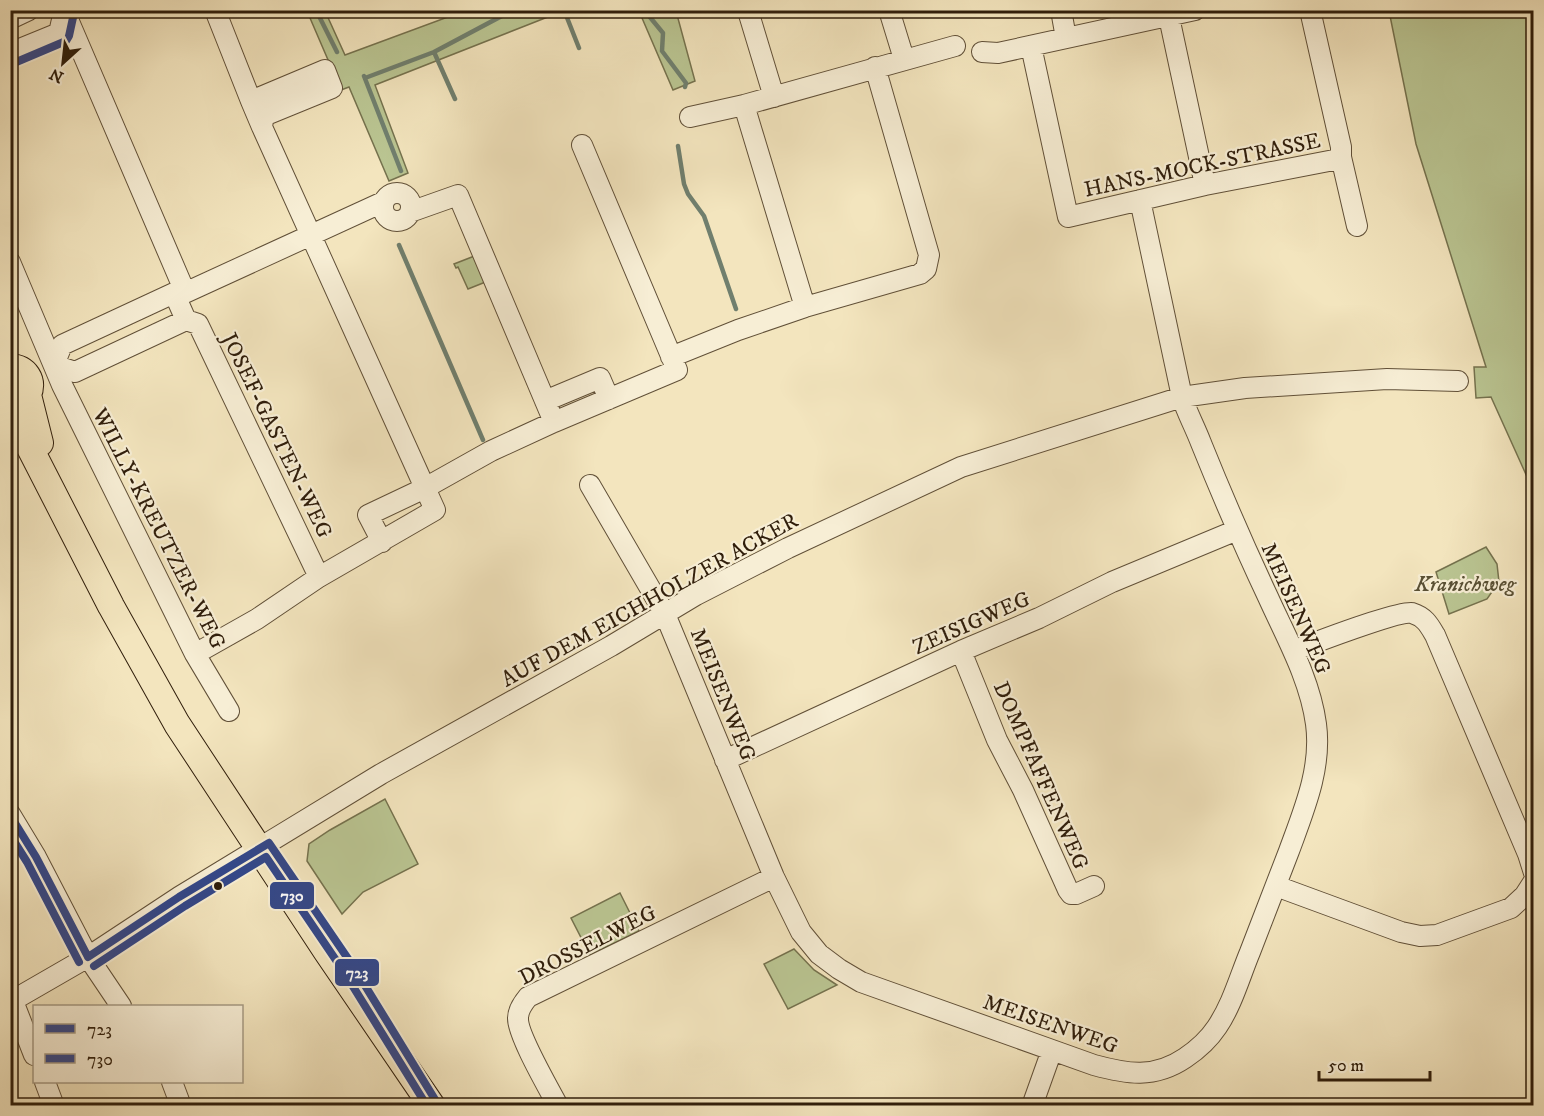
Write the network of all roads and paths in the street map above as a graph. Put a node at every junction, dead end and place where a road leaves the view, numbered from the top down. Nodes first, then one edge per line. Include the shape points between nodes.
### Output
1 (29, 10) edge
2 (214, 10) edge
3 (748, 10) edge
4 (889, 10) edge
5 (1061, 10) edge
6 (1310, 10) edge
7 (64, 11) edge
8 (1185, 13) edge
9 (10, 19) edge
10 (1066, 38) junction
11 (955, 46) dead end
12 (1031, 46) junction
13 (982, 52) dead end
14 (10, 53) edge
15 (904, 58) junction
16 (874, 67) junction
17 (774, 97) junction
18 (251, 101) junction
19 (744, 105) junction
20 (690, 117) dead end
21 (262, 127) junction
22 (582, 145) dead end
23 (1341, 157) junction
24 (1205, 185) junction
25 (1140, 200) junction
26 (1357, 226) dead end
27 (310, 237) junction
28 (10, 262) edge
29 (180, 295) junction
30 (805, 307) junction
31 (186, 320) junction
32 (671, 357) junction
33 (54, 365) junction
34 (10, 367) edge
35 (1458, 381) dead end
36 (1182, 397) junction
37 (609, 399) junction
38 (545, 401) junction
39 (16, 403) edge
40 (554, 422) junction
41 (590, 485) dead end
42 (425, 488) junction
43 (1237, 530) junction
44 (382, 542) junction
45 (320, 577) junction
46 (665, 614) junction
47 (961, 651) junction
48 (1293, 651) junction
49 (195, 654) junction
50 (229, 711) dead end
51 (725, 760) junction
52 (10, 814) edge
53 (264, 846) junction
54 (1533, 873) edge
55 (774, 877) junction
56 (1533, 881) edge
57 (1094, 886) dead end
58 (1276, 886) junction
59 (88, 957) junction
60 (12, 1002) edge
61 (120, 1005) edge
62 (1052, 1050) junction
63 (33, 1053) edge
64 (45, 1083) edge
65 (172, 1083) edge
66 (54, 1106) edge
67 (181, 1106) edge
68 (432, 1106) edge
69 (439, 1106) edge
70 (558, 1106) edge
71 (1032, 1106) edge

1 - 9 street
2 - 18 street, JOSEF-GASTEN-WEG
3 - 17 street
4 - 15 street
5 - 10 street
6 - 23 street, HANS-MOCK-STRASSE
7 - 14 street via 59,33
7 - 29 street via 149,211
8 - 10 street
8 - 24 street
10 - 12 street
11 - 15 street
12 - 13 street
12 - 25 street, HANS-MOCK-STRASSE via 1068,218
15 - 16 street
16 - 17 street
16 - 30 street via 928,245 926,269 915,276
17 - 19 street
18 - 21 street, JOSEF-GASTEN-WEG
18 - 21 street via 325,70 332,88 266,116
19 - 20 street
19 - 30 street
21 - 27 street, JOSEF-GASTEN-WEG
22 - 32 street
23 - 24 street, HANS-MOCK-STRASSE
23 - 26 street, HANS-MOCK-STRASSE
24 - 25 street, HANS-MOCK-STRASSE
25 - 36 street, MEISENWEG
27 - 29 street
27 - 38 street via 383,202 389,195 402,194 410,201 410,212 458,195
27 - 42 street, JOSEF-GASTEN-WEG
28 - 33 street, WILLY-KREUTZER-WEG
29 - 31 street
29 - 33 street via 174,293 63,345
30 - 32 street
31 - 33 street via 75,372
31 - 45 street, JOSEF-GASTEN-WEG via 198,324
32 - 37 street, JOSEF-GASTEN-WEG via 677,370
33 - 49 street, WILLY-KREUTZER-WEG
34 - 39 main road via 21,369 29,378 30,390
35 - 36 street, AUF DEM EICHHOLZER ACKER via 1387,379 1245,388
36 - 43 street, MEISENWEG
36 - 46 street, AUF DEM EICHHOLZER ACKER via 961,466 788,548
37 - 38 street via 600,378
37 - 40 street, JOSEF-GASTEN-WEG
38 - 40 street
39 - 53 main road via 57,498 136,651 177,724
40 - 42 street, JOSEF-GASTEN-WEG
41 - 46 street, MEISENWEG
42 - 44 street, JOSEF-GASTEN-WEG via 435,510
42 - 44 street, JOSEF-GASTEN-WEG via 369,516
43 - 47 street, ZEISIGWEG
43 - 48 street, MEISENWEG
44 - 45 street, JOSEF-GASTEN-WEG
45 - 49 street, JOSEF-GASTEN-WEG
46 - 51 street, MEISENWEG
46 - 53 street, AUF DEM EICHHOLZER ACKER via 381,774
47 - 51 street, ZEISIGWEG
47 - 57 street, DOMPFAFFENWEG via 994,733 1068,890 1076,894
48 - 54 street via 1410,612 1426,620
48 - 58 street, MEISENWEG via 1311,701 1317,739 1315,769
49 - 50 street, WILLY-KREUTZER-WEG
51 - 55 street, MEISENWEG
52 - 59 street
53 - 59 street, AUF DEM EICHHOLZER ACKER
53 - 68 main road
53 - 69 main road via 359,975
55 - 62 street, MEISENWEG via 801,932 819,954 845,973
55 - 70 street, DROSSELWEG via 528,998 517,1020
56 - 58 street via 1526,895 1511,908 1437,935 1401,932
58 - 62 street, MEISENWEG via 1218,1026 1185,1058 1165,1069 1123,1073
59 - 60 street, AUF DEM EICHHOLZER ACKER
59 - 61 street
60 - 63 street
62 - 71 street
64 - 66 street
65 - 67 street

